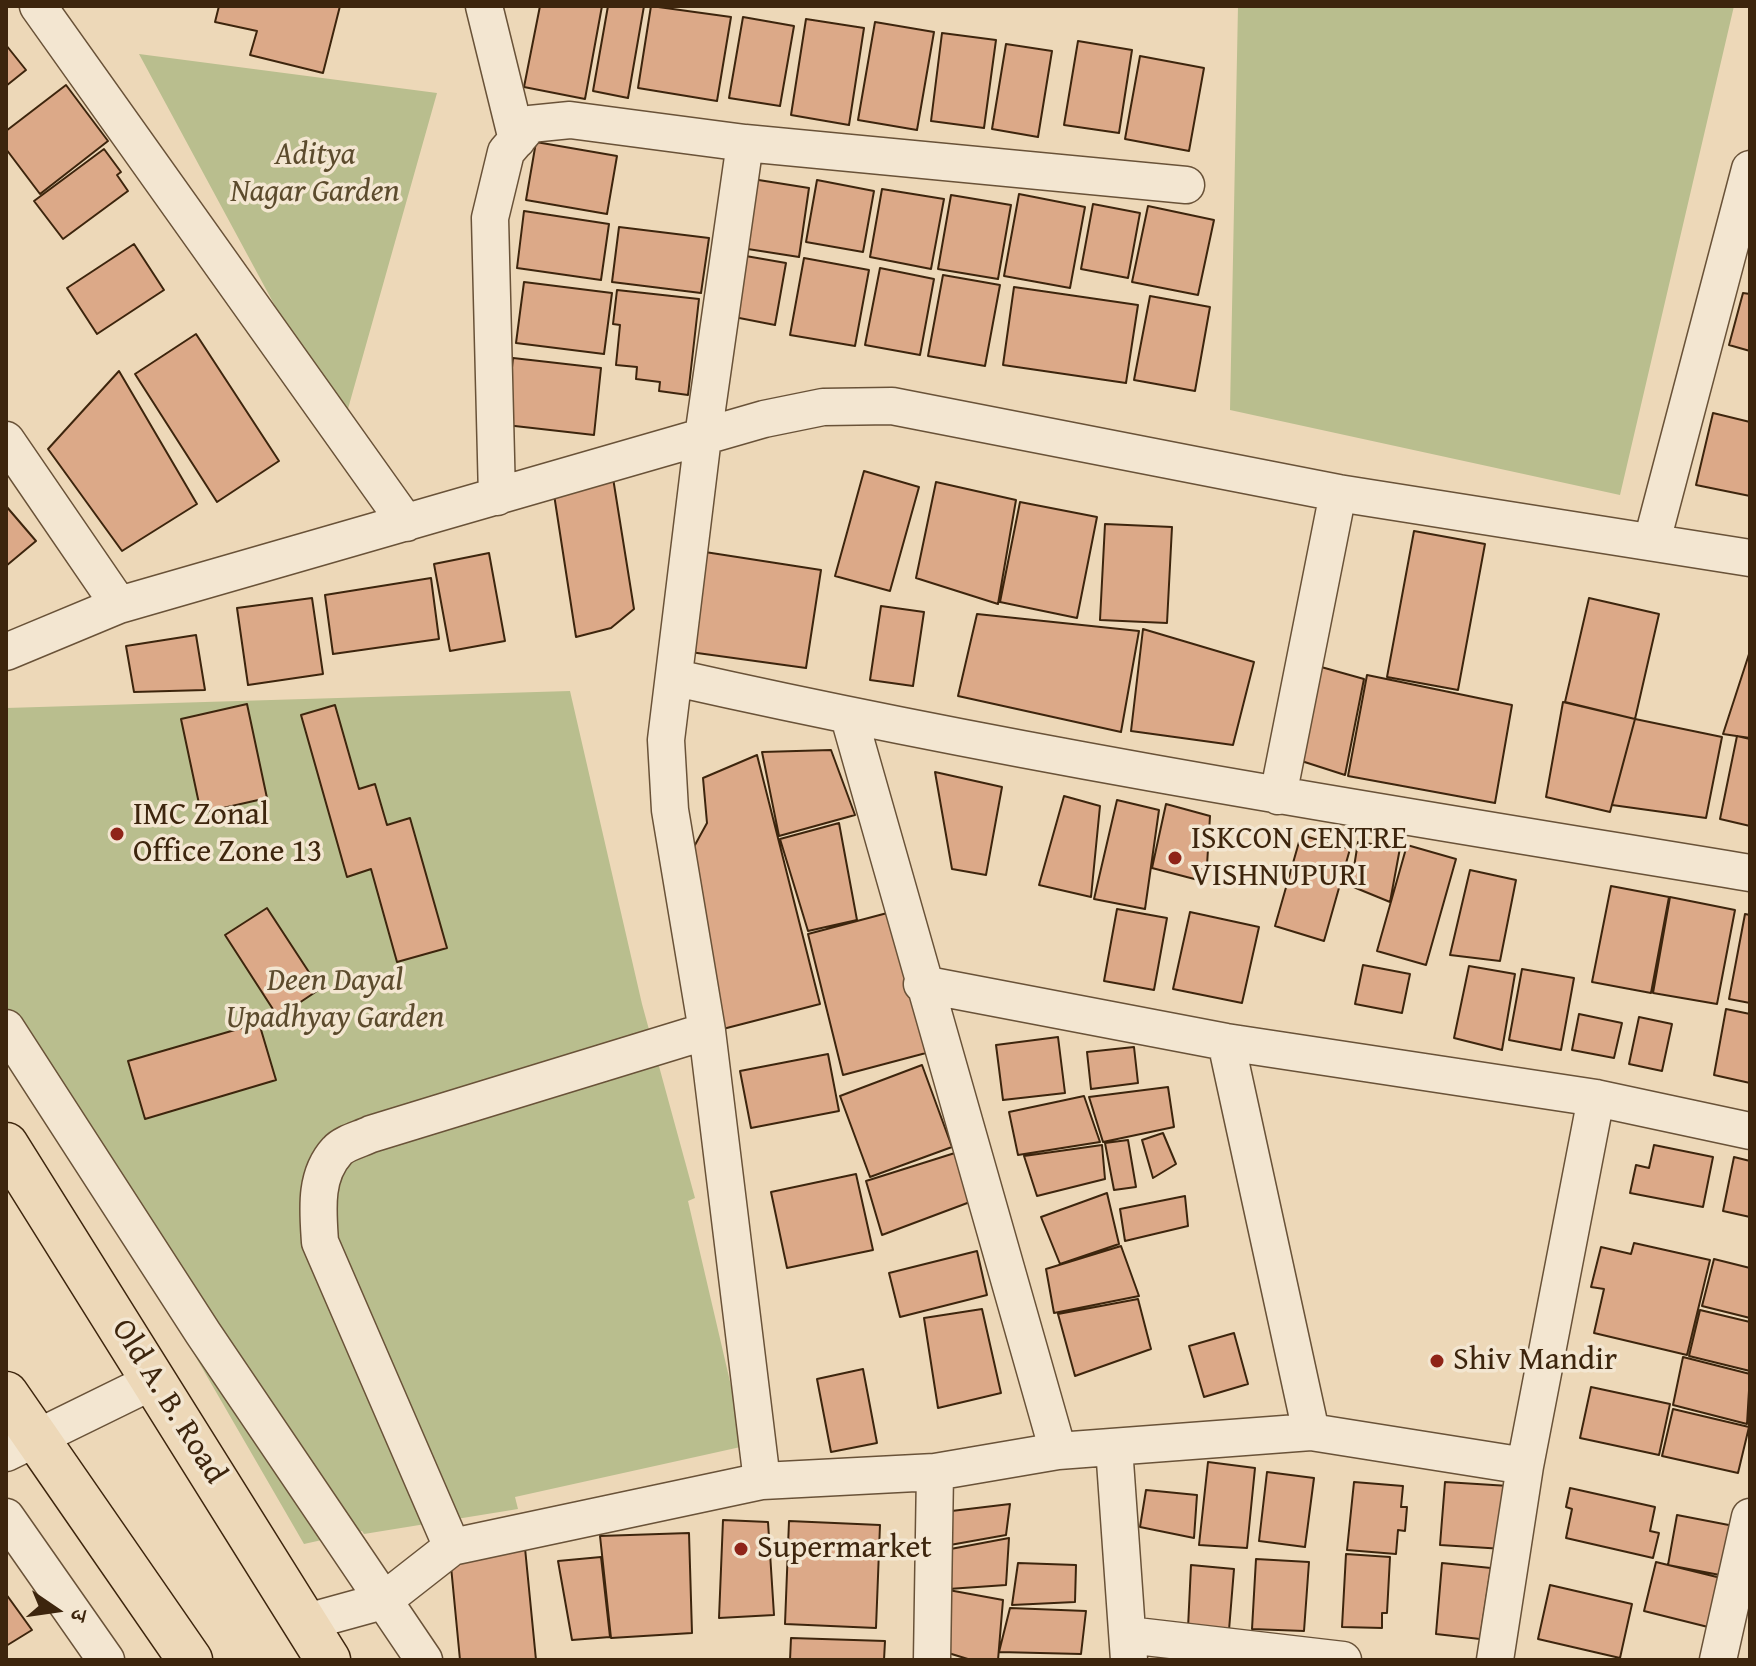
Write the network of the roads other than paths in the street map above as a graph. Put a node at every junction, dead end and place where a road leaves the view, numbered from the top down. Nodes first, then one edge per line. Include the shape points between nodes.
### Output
1 (38, 6) edge
2 (484, 6) edge
3 (517, 140) junction
4 (745, 143) junction
5 (1750, 169) edge
6 (1186, 185) dead end
7 (703, 437) junction
8 (6, 440) edge
9 (1338, 493) junction
10 (497, 497) junction
11 (406, 523) junction
12 (1652, 541) junction
13 (1750, 558) edge
14 (119, 605) junction
15 (6, 652) edge
16 (676, 678) junction
17 (849, 717) junction
18 (1278, 796) junction
19 (1750, 873) edge
20 (922, 984) junction
21 (6, 1028) edge
22 (707, 1031) junction
23 (1226, 1042) junction
24 (1596, 1098) junction
25 (1750, 1131) edge
26 (6, 1145) edge
27 (155, 1380) junction
28 (6, 1394) edge
29 (1311, 1432) junction
30 (22, 1445) edge
31 (1114, 1447) junction
32 (1058, 1451) junction
33 (1525, 1466) junction
34 (935, 1472) junction
35 (762, 1481) junction
36 (6, 1517) edge
37 (1750, 1517) edge
38 (452, 1547) junction
39 (383, 1601) junction
40 (303, 1623) junction
41 (1128, 1647) edge
42 (106, 1660) edge
43 (190, 1660) edge
44 (328, 1660) edge
45 (424, 1660) edge
46 (932, 1660) edge
47 (1343, 1660) edge
48 (1495, 1660) edge
49 (1718, 1660) edge

1 - 11 street
2 - 3 street
3 - 4 street via 530,124 570,120
3 - 10 street via 506,152 490,218
4 - 6 street
4 - 7 street
5 - 12 street
7 - 9 street via 823,407 892,406
7 - 10 street
7 - 16 street
8 - 14 street
9 - 12 street
9 - 18 street
10 - 11 street
11 - 14 street
12 - 13 street
14 - 15 street
16 - 17 street
16 - 22 street via 666,740 670,810
17 - 18 street
17 - 20 street
18 - 19 street
20 - 23 street
20 - 32 street
21 - 39 street
22 - 35 street
22 - 38 street via 371,1134 338,1149 324,1174 317,1199 320,1242
23 - 24 street
23 - 29 street
24 - 25 street
24 - 33 street
26 - 27 main road, Old A. B. Road
27 - 30 street
27 - 40 main road, Old A. B. Road
28 - 30 main road
29 - 31 street
29 - 33 street
30 - 43 main road
31 - 32 street
31 - 41 street
32 - 34 street
33 - 48 street
34 - 35 street
34 - 46 street
35 - 38 street
36 - 42 street
37 - 49 street
38 - 39 street
39 - 40 street
39 - 45 street
40 - 44 main road, Old A. B. Road
41 - 47 street

